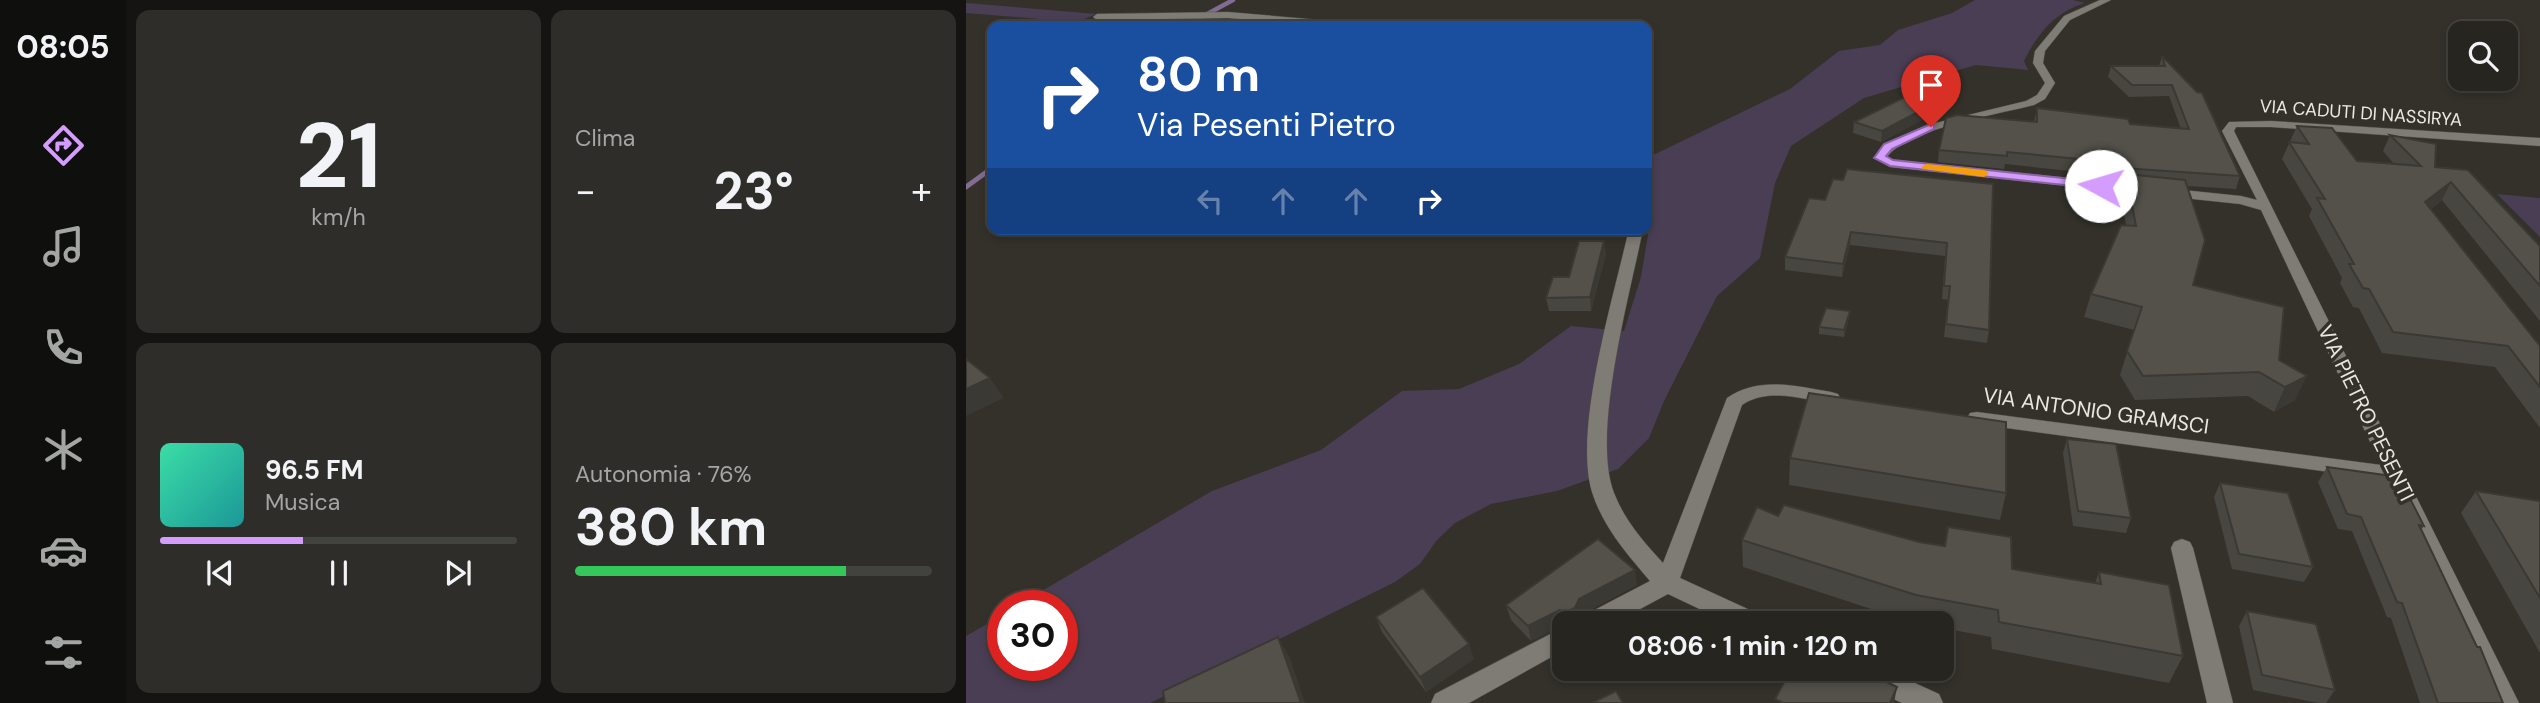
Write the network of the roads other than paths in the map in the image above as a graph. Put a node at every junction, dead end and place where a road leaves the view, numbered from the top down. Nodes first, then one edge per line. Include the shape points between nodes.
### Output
1 (2107, 0) edge
2 (1097, 17) dead end
3 (1295, 21) edge
4 (2540, 142) edge
5 (2262, 205) junction
6 (1635, 235) edge
7 (1856, 401) edge
8 (1953, 414) edge
9 (2395, 474) junction
10 (2182, 548) dead end
11 (1667, 583) junction
12 (1614, 611) edge
13 (1728, 611) edge
14 (1552, 644) edge
15 (1882, 681) edge
16 (1444, 703) edge
17 (1930, 703) edge
18 (2220, 703) edge
19 (2506, 703) edge

1 - 5 street via 2070,15 2040,51 2038,63 2050,83 2036,100 1931,127 1888,147 1880,158 1890,163
2 - 3 street via 1224,15
4 - 5 street, VIA CADUTI DI NASSIRYA via 2231,125 2228,131
5 - 9 street, VIA PIETRO PESENTI
6 - 11 street via 1600,401 1597,460 1603,492 1618,525
7 - 11 street via 1766,390 1740,397 1731,409
8 - 9 street, VIA ANTONIO GRAMSCI
9 - 19 street, VIA PIETRO PESENTI
10 - 18 street
11 - 12 street
11 - 13 street
14 - 16 street
15 - 17 street

